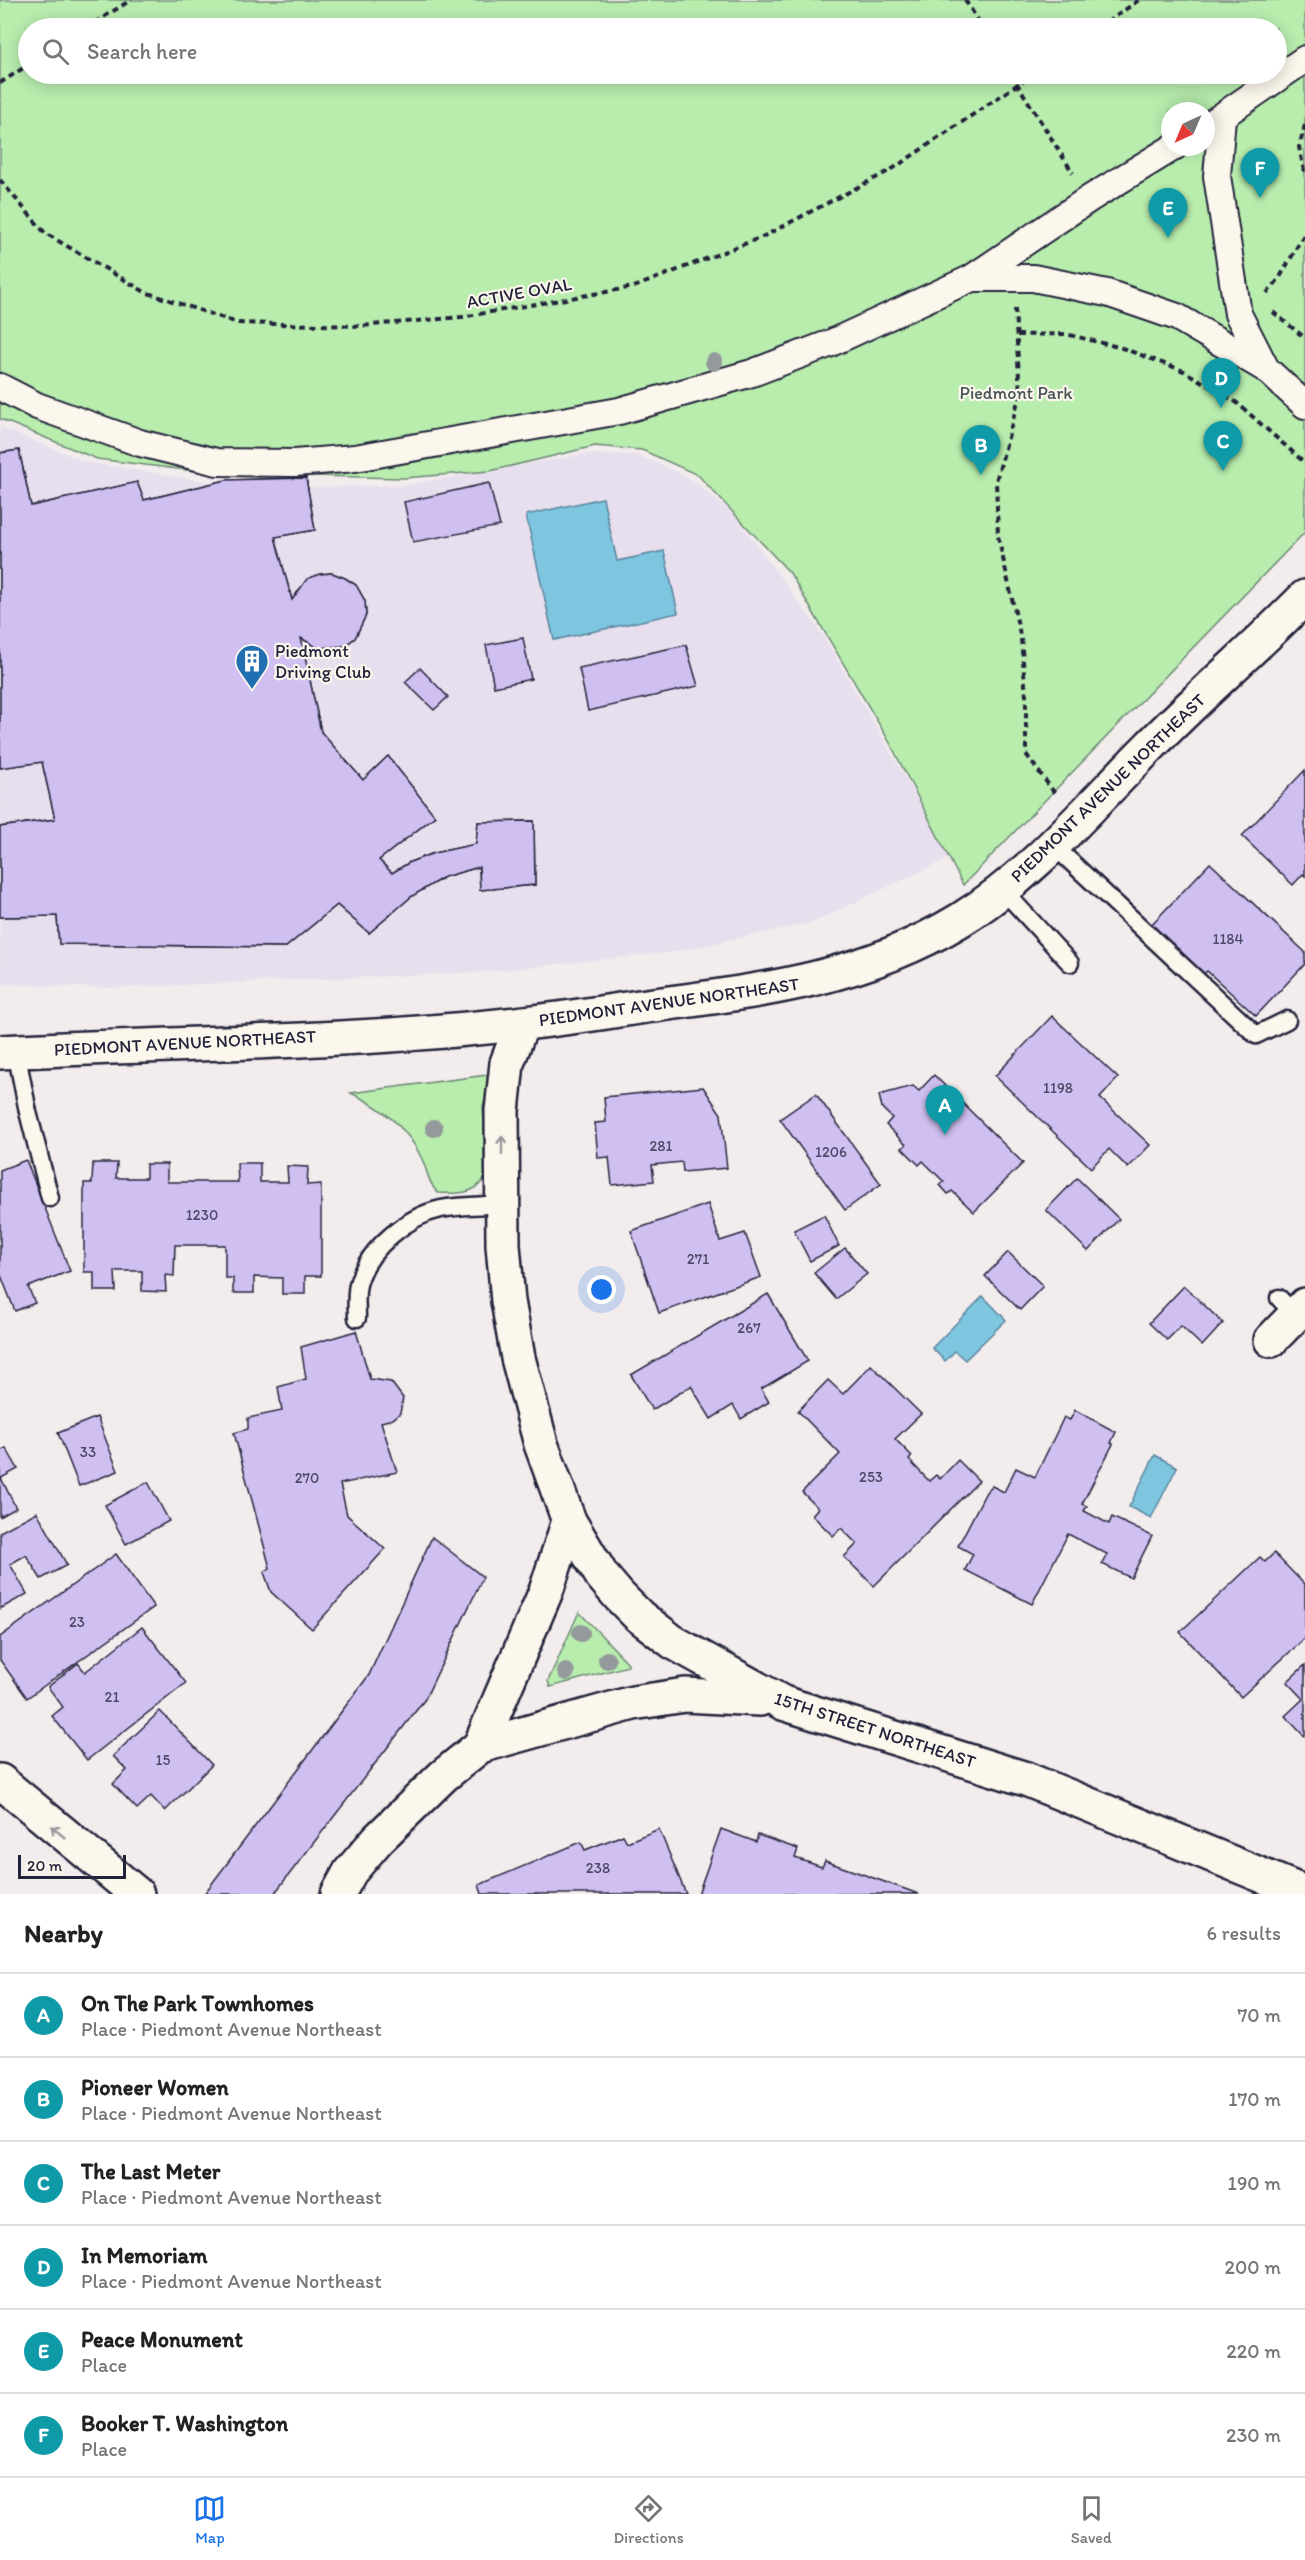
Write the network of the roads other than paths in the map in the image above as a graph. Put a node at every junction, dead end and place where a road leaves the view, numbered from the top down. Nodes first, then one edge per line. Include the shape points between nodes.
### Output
1 (1305, 59) edge
2 (1287, 71) edge
3 (1269, 84) edge
4 (1215, 121) edge
5 (1215, 140) edge
6 (1161, 155) edge
7 (972, 278) junction
8 (1266, 369) junction
9 (0, 387) edge
10 (1305, 405) edge
11 (1305, 597) edge
12 (1054, 846) junction
13 (1002, 889) junction
14 (1070, 963) dead end
15 (1287, 1020) dead end
16 (522, 1024) junction
17 (8, 1052) edge
18 (50, 1198) dead end
19 (502, 1204) junction
20 (1293, 1306) edge
21 (357, 1318) dead end
22 (1271, 1340) dead end
23 (569, 1521) junction
24 (783, 1703) junction
25 (480, 1746) junction
26 (0, 1781) edge
27 (1305, 1893) edge
28 (137, 1894) edge
29 (338, 1894) edge

1 - 2 street
3 - 4 street
5 - 8 street via 1238,314
6 - 7 street
7 - 8 street via 1033,278 1107,293 1177,317
7 - 9 street via 831,343 687,393 619,411 355,458 296,463 217,462 129,439 37,406
8 - 10 street
11 - 12 street, PIEDMONT AVENUE NORTHEAST via 1151,745
12 - 13 street, PIEDMONT AVENUE NORTHEAST
12 - 15 lane via 1256,1035
13 - 14 lane
13 - 16 street, PIEDMONT AVENUE NORTHEAST via 959,920 859,968 781,988
16 - 17 street, PIEDMONT AVENUE NORTHEAST
19 -> 16 street, 15TH STREET NORTHEAST via 503,1085
17 - 18 lane
19 - 21 lane via 442,1209 396,1232 367,1264 359,1281
19 - 23 street, 15TH STREET NORTHEAST via 508,1301 518,1358 541,1444
20 - 22 street
23 - 24 street, 15TH STREET NORTHEAST via 602,1576 639,1616 705,1661
23 - 25 street via 546,1591
24 - 25 street via 723,1695 685,1695 633,1703
24 - 27 street, 15TH STREET NORTHEAST via 1026,1779
25 - 29 street via 378,1839 350,1872
28 -> 26 street

